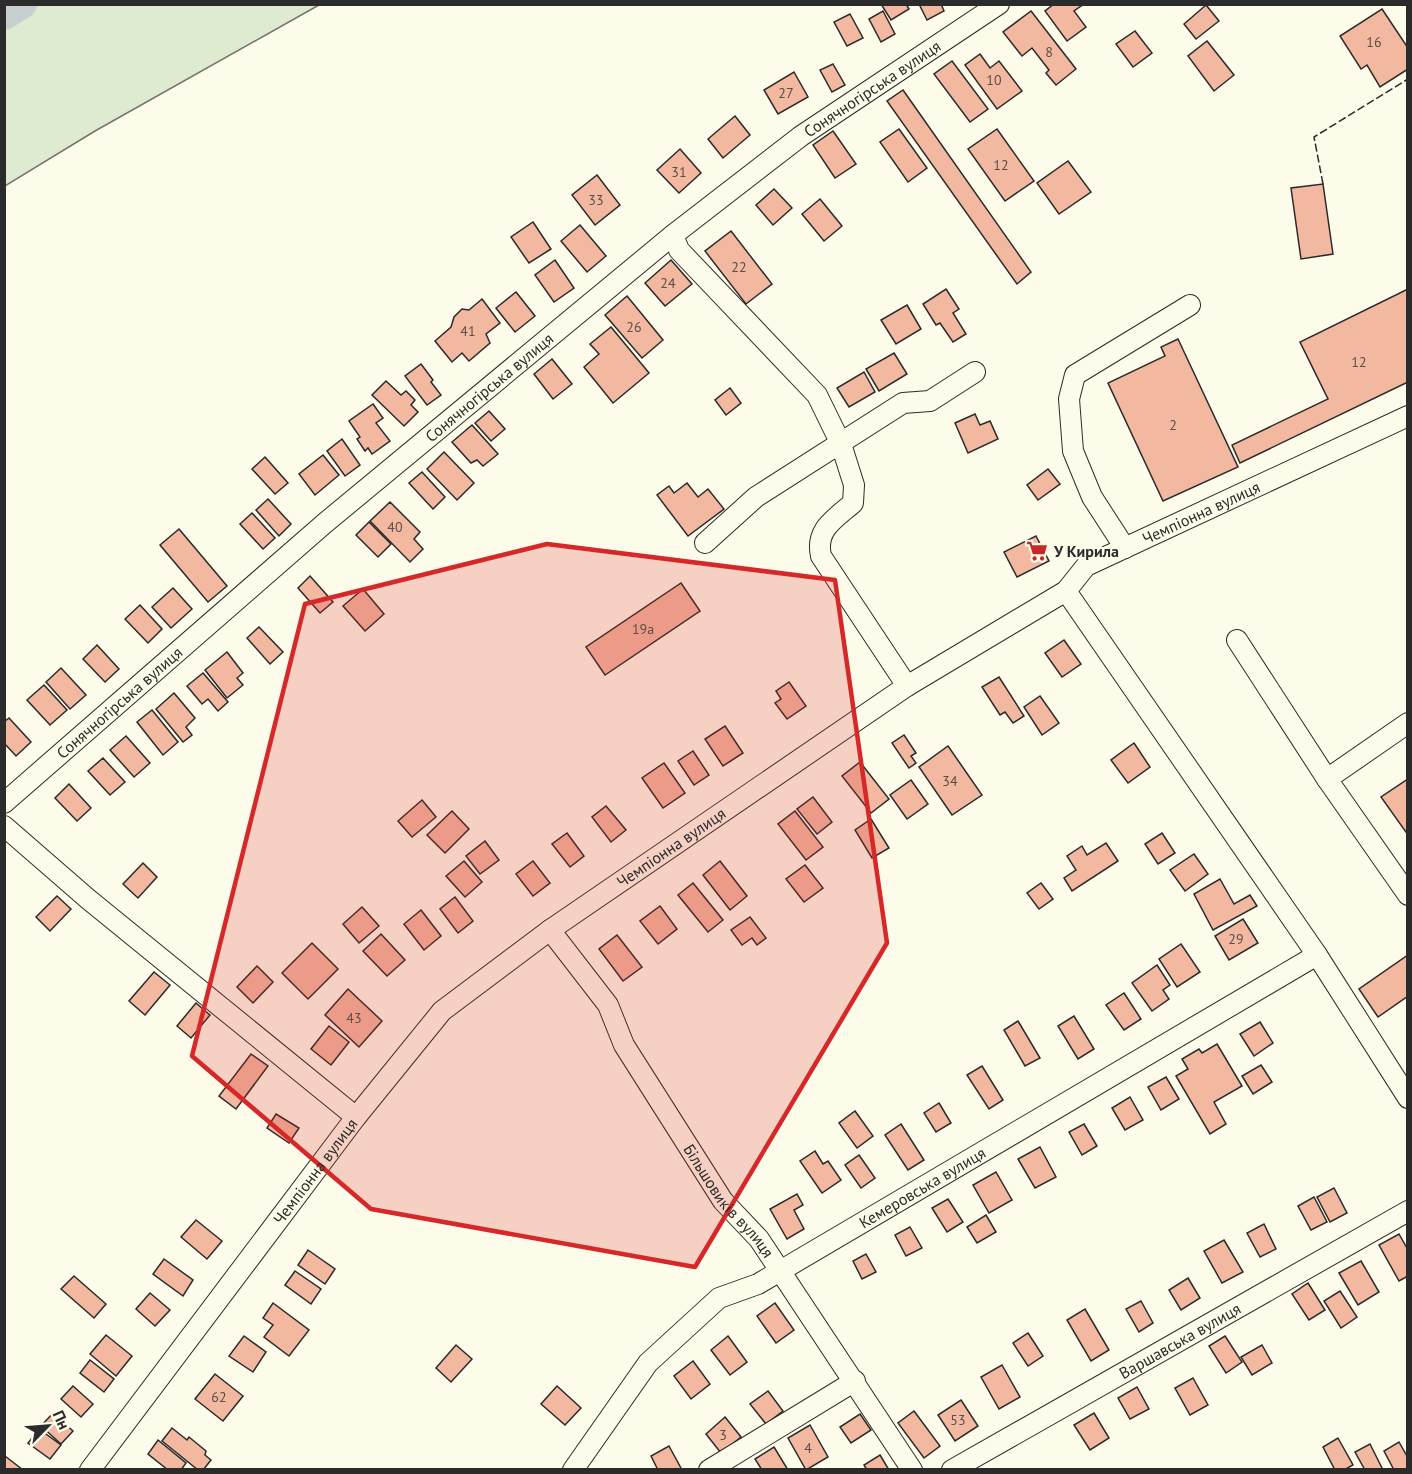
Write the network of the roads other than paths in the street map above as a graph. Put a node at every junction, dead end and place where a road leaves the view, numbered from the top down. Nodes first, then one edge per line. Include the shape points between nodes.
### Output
1 (999, 4) edge
2 (673, 235) junction
3 (1190, 305) dead end
4 (975, 372) dead end
5 (1407, 416) edge
6 (841, 444) junction
7 (705, 543) dead end
8 (1125, 548) junction
9 (1066, 591) junction
10 (1237, 640) dead end
11 (907, 686) junction
12 (1407, 723) edge
13 (1327, 779) junction
14 (4, 803) edge
15 (4, 826) edge
16 (1407, 895) edge
17 (550, 930) junction
18 (1317, 955) junction
19 (1407, 1098) edge
20 (356, 1117) junction
21 (1407, 1211) edge
22 (779, 1271) junction
23 (855, 1381) junction
24 (90, 1470) edge
25 (573, 1470) edge
26 (709, 1470) edge
27 (912, 1470) edge
28 (952, 1470) edge

1 - 2 street, Сонячногірська вулиця via 801,136
2 - 6 street via 679,250 816,395
2 - 14 street, Сонячногірська вулиця via 325,523
3 - 8 street via 1075,375 1069,399 1073,451 1092,497
4 - 6 street via 930,400 903,404
5 - 8 street, Чемпіонна вулиця
6 - 7 street via 756,497
6 - 11 street via 854,485 853,503 822,532 818,544 821,556
8 - 9 street, Чемпіонна вулиця via 1086,566
9 - 11 street, Чемпіонна вулиця
9 - 18 street
10 - 13 street
11 - 17 street, Чемпіонна вулиця
12 - 13 street
13 - 16 street
15 - 20 street
17 - 20 street, Чемпіонна вулиця via 442,1011
17 - 22 street, Більшовиків вулиця via 608,1005 624,1046 723,1201 759,1239
18 - 19 street
18 - 22 street, Кемеровська вулиця
20 - 24 street, Чемпіонна вулиця
21 - 28 street, Варшавська вулиця
22 - 23 street, Більшовиків вулиця
22 - 25 street, Кемеровська вулиця via 758,1284 719,1298 648,1363
23 - 26 street
23 - 27 street, Більшовиків вулиця

